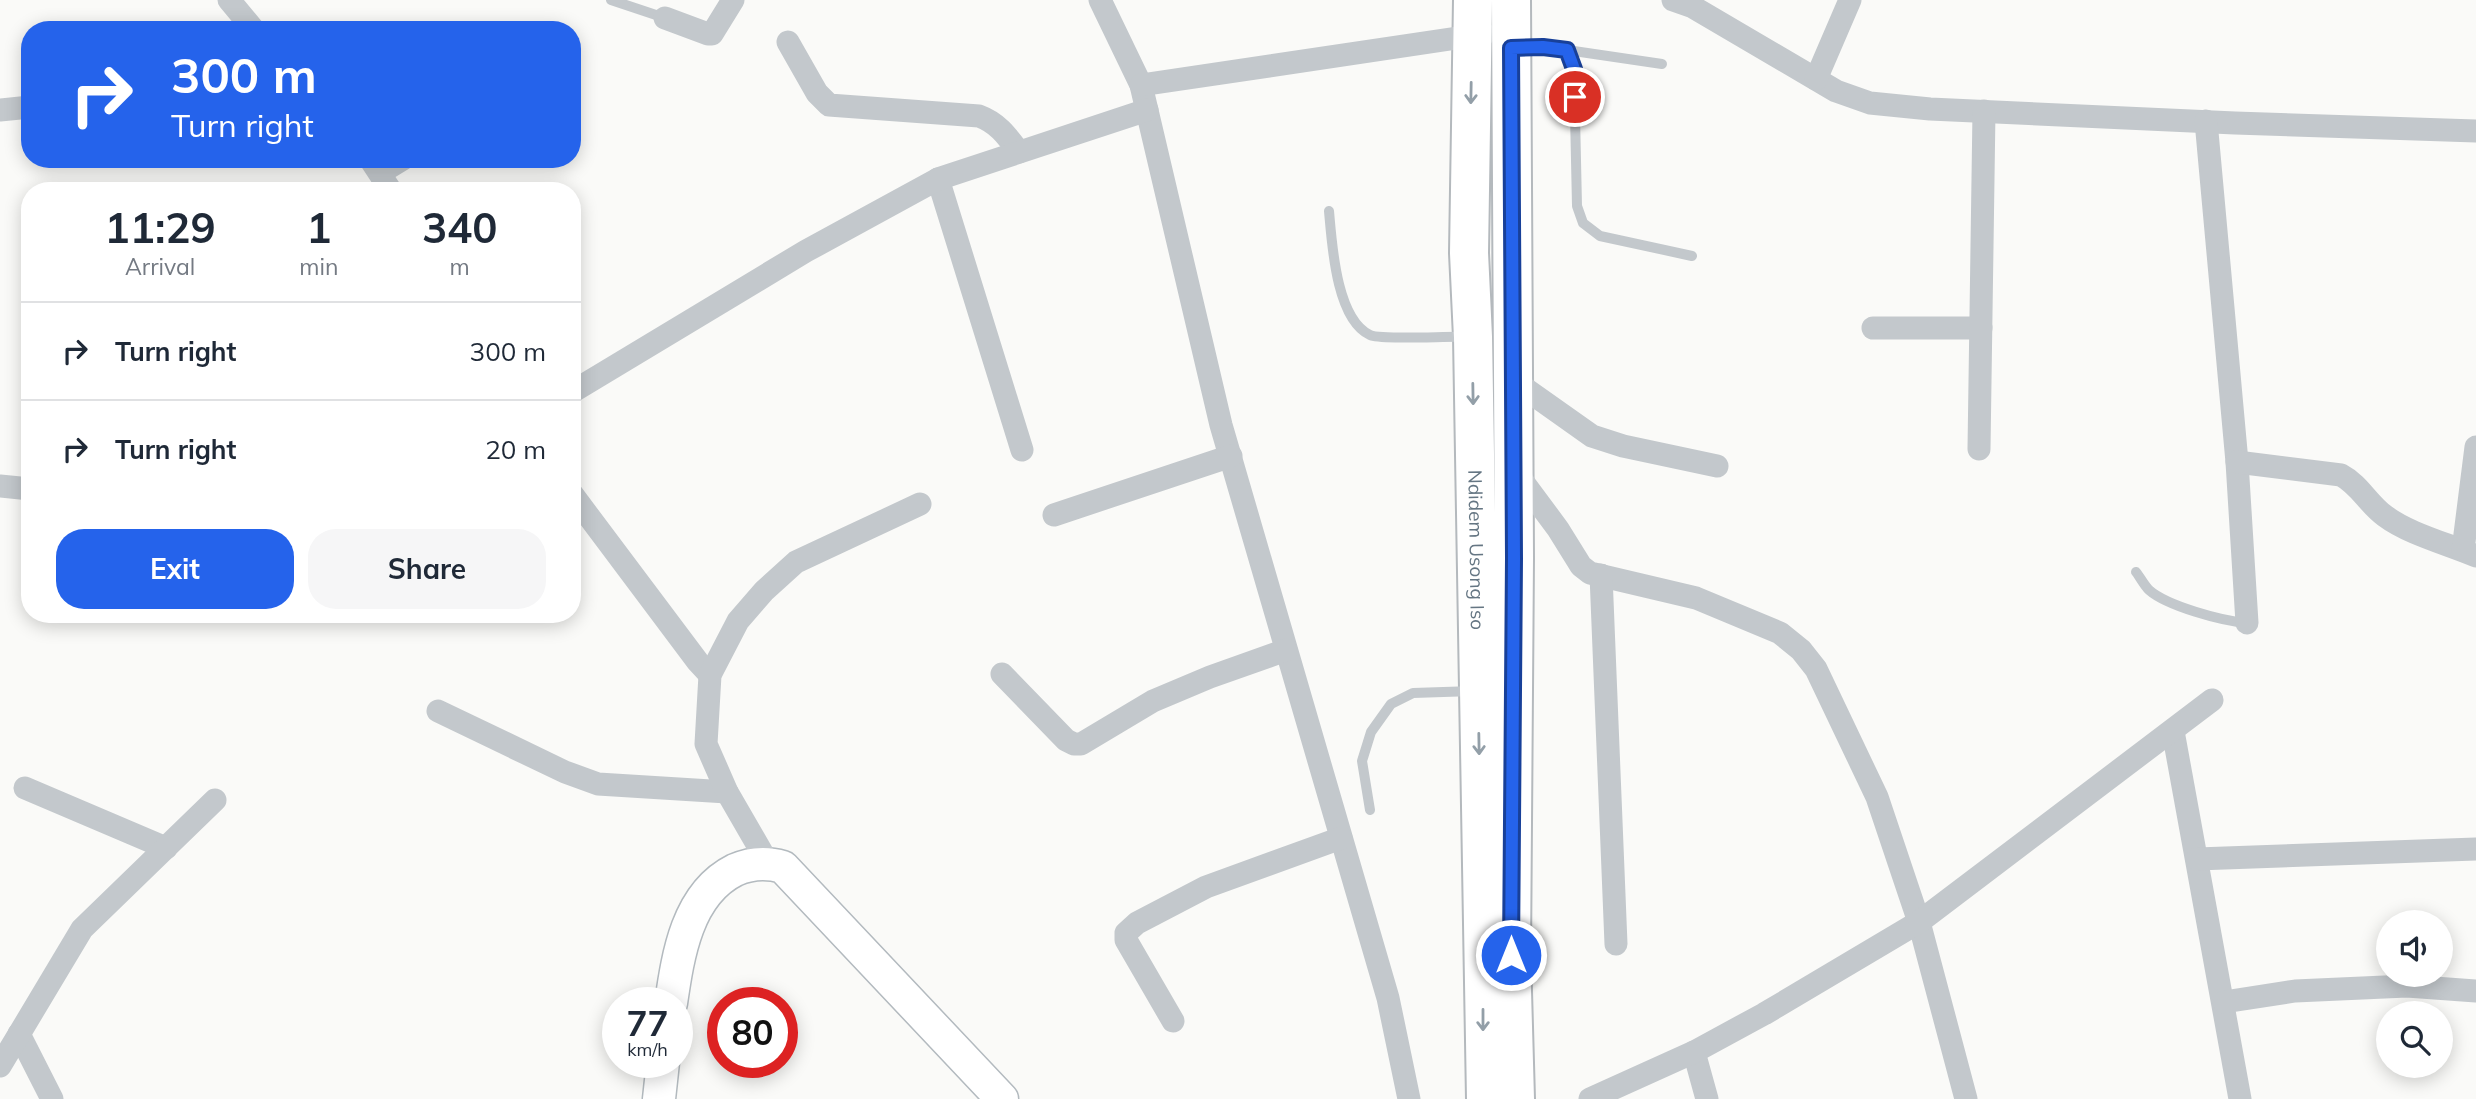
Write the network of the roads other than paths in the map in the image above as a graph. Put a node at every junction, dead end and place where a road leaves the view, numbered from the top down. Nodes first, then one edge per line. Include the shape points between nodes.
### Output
1 (229, 0) edge
2 (611, 0) edge
3 (733, 0) edge
4 (1100, 0) edge
5 (1672, 0) edge
6 (1850, 0) edge
7 (1472, 17) edge
8 (665, 18) joint
9 (246, 21) edge
10 (1511, 27) edge
11 (788, 42) dead end
12 (1567, 50) junction
13 (1662, 64) dead end
14 (1816, 79) junction
15 (1141, 85) junction
16 (21, 108) edge
17 (0, 110) edge
18 (1147, 110) junction
19 (1984, 111) junction
20 (2206, 121) junction
21 (2476, 131) edge
22 (1019, 152) junction
23 (938, 179) junction
24 (1329, 211) dead end
25 (1692, 256) dead end
26 (1873, 328) dead end
27 (1981, 328) junction
28 (1473, 337) junction
29 (1513, 380) junction
30 (581, 387) edge
31 (2476, 447) edge
32 (1979, 449) dead end
33 (1022, 450) dead end
34 (1230, 456) junction
35 (2237, 462) junction
36 (1717, 466) dead end
37 (1513, 469) junction
38 (0, 486) edge
39 (21, 488) edge
40 (920, 505) dead end
41 (581, 506) edge
42 (1054, 515) dead end
43 (2469, 553) edge
44 (2136, 572) dead end
45 (1601, 575) junction
46 (2247, 623) joint
47 (1286, 650) junction
48 (1002, 674) dead end
49 (710, 675) junction
50 (1478, 691) junction
51 (2212, 700) dead end
52 (438, 712) dead end
53 (2173, 731) junction
54 (25, 788) dead end
55 (727, 792) junction
56 (215, 800) dead end
57 (1370, 810) dead end
58 (1342, 838) junction
59 (166, 848) junction
60 (2476, 849) edge
61 (2197, 859) junction
62 (768, 863) junction
63 (1919, 922) junction
64 (1616, 944) dead end
65 (673, 987) edge
66 (2476, 991) edge
67 (2224, 1002) junction
68 (1173, 1021) dead end
69 (19, 1034) junction
70 (1694, 1052) junction
71 (0, 1066) edge
72 (661, 1078) edge
73 (52, 1099) edge
74 (659, 1099) edge
75 (1002, 1099) edge
76 (1409, 1099) edge
77 (1486, 1099) edge
78 (1514, 1099) edge
79 (1590, 1099) edge
80 (1707, 1099) edge
81 (1966, 1099) edge
82 (2240, 1099) edge

1 - 9 street
2 - 8 lane
3 - 8 street via 712,34
4 - 15 street
5 - 14 street via 1693,7
6 - 14 street
7 - 10 street
7 - 15 street
7 -> 28 highway, Ndidem Usong Iso via 1469,253
10 - 12 lane via 1543,47
10 - 29 highway, Ndidem Usong Iso
11 - 22 street via 817,93 829,105 979,116 1000,128
12 - 13 lane
12 - 25 lane via 1574,69 1577,206 1583,223 1600,236
14 - 19 street via 1836,92 1870,103
15 - 18 street
16 - 17 street
18 - 22 street
18 - 34 street
19 - 20 street
19 - 27 street
20 - 21 street
20 - 35 street
22 - 23 street
23 - 30 street via 806,251
23 - 33 street
24 - 28 lane via 1337,282 1357,327 1372,336
26 - 27 street
27 - 32 street
28 -> 50 highway, Ndidem Usong Iso
29 - 36 street via 1592,436
29 - 37 highway, Ndidem Usong Iso
31 - 43 street
34 - 42 street
34 - 47 street
35 - 43 street via 2341,475 2354,482 2384,516
35 - 46 street
37 - 45 street via 1581,566
37 - 78 highway, Ndidem Usong Iso
38 - 39 street
40 - 49 street via 796,562 738,621
41 - 49 street
44 - 46 lane via 2149,590 2172,603
45 - 63 street via 1696,598 1780,633 1801,650 1816,669 1877,797
45 - 64 street
47 - 48 street via 1153,701 1081,744 1066,740
47 - 58 street
49 - 55 street via 706,744
50 - 57 lane via 1413,693 1391,704 1371,732 1362,761
50 -> 77 highway, Ndidem Usong Iso
51 - 53 street
52 - 55 street via 598,784
53 - 61 street
53 - 63 street
54 - 59 street
55 - 62 street
56 - 59 street
58 - 68 street via 1206,887 1126,933
58 - 76 street via 1388,998
59 - 69 street via 82,929
60 - 61 street
61 - 67 street
62 - 65 street via 744,866 722,877 701,900 677,961
62 - 75 street via 783,867
63 - 70 street
63 - 81 street
66 - 67 street via 2379,987 2295,991
67 - 82 street
69 - 71 street
69 - 73 street
70 - 79 street
70 - 80 street
72 - 74 street

